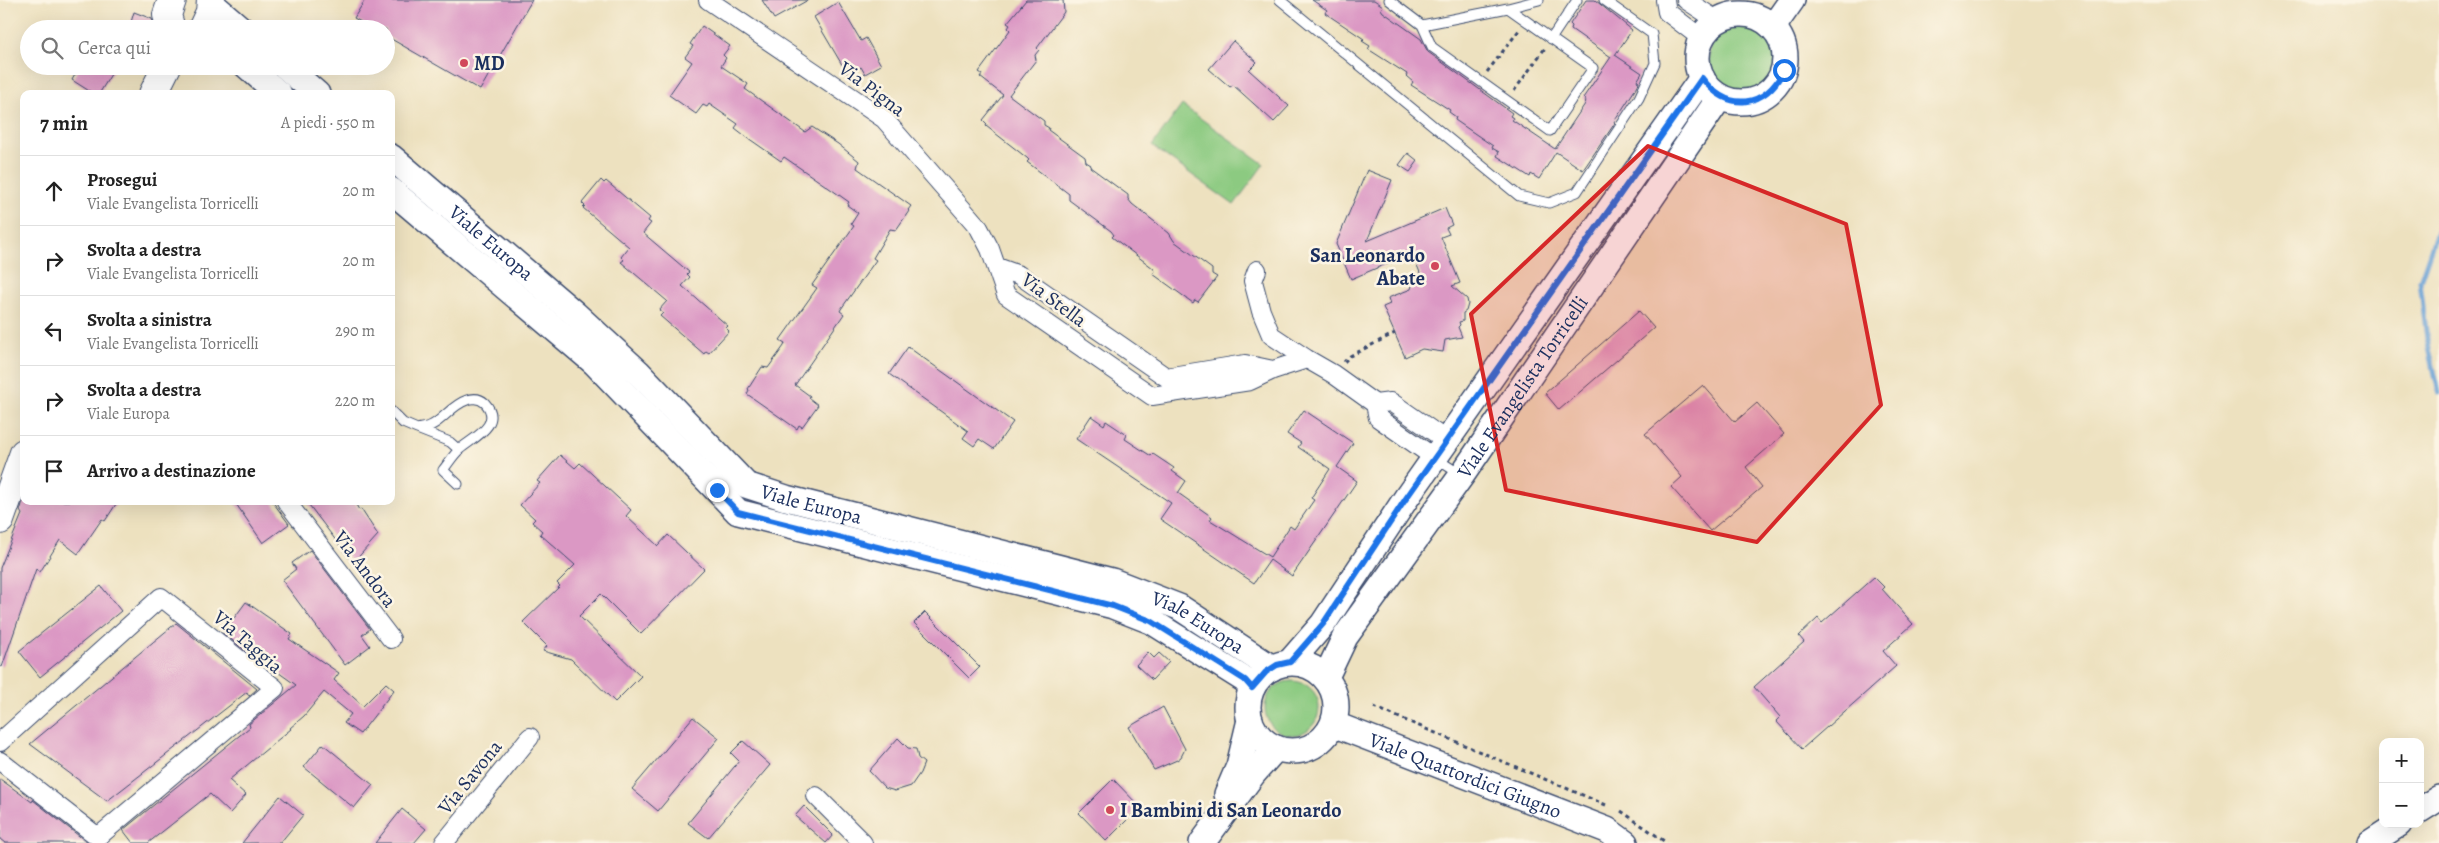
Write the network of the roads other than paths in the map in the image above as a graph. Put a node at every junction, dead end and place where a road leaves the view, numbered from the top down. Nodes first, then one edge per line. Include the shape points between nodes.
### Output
1 (172, 0) edge
2 (708, 0) edge
3 (1280, 0) edge
4 (1389, 0) edge
5 (1538, 0) edge
6 (1577, 0) edge
7 (1604, 0) edge
8 (1665, 0) edge
9 (1686, 0) edge
10 (1792, 0) edge
11 (1752, 7) edge
12 (1508, 8) junction
13 (208, 11) edge
14 (168, 20) edge
15 (224, 20) edge
16 (1422, 25) junction
17 (1773, 27) junction
18 (1709, 30) junction
19 (1551, 39) junction
20 (162, 75) edge
21 (257, 75) edge
22 (295, 75) edge
23 (1702, 78) junction
24 (155, 90) edge
25 (274, 90) edge
26 (312, 90) edge
27 (1720, 97) junction
28 (395, 160) edge
29 (395, 193) edge
30 (996, 267) junction
31 (1257, 270) dead end
32 (1115, 357) junction
33 (1307, 359) junction
34 (1272, 370) junction
35 (395, 415) edge
36 (1479, 422) junction
37 (417, 429) junction
38 (459, 450) junction
39 (1456, 456) junction
40 (20, 464) edge
41 (458, 484) dead end
42 (289, 505) edge
43 (0, 520) edge
44 (925, 546) junction
45 (391, 640) dead end
46 (1281, 665) junction
47 (1326, 677) junction
48 (1252, 688) junction
49 (1250, 720) junction
50 (1333, 724) junction
51 (530, 737) dead end
52 (0, 742) edge
53 (1276, 748) junction
54 (0, 761) edge
55 (816, 796) dead end
56 (2439, 798) edge
57 (2424, 807) edge
58 (2393, 828) edge
59 (1205, 840) edge
60 (444, 843) edge
61 (863, 843) edge
62 (1625, 843) edge
63 (2370, 843) edge

1 - 14 main road
2 - 30 street, Via Pigna via 884,119 979,228
3 - 7 lane via 1520,196 1549,203 1577,192 1639,98 1655,63 1652,34
4 - 16 lane
5 - 12 lane
6 - 19 lane
8 - 18 street via 1667,12
9 - 18 street
10 - 17 street
11 - 17 street
11 - 18 street via 1731,15
12 - 16 lane
12 - 19 lane
13 - 15 street
16 - 19 lane via 1432,47 1550,131 1593,68
17 - 27 street via 1782,40 1786,55 1777,85 1751,101 1735,102
18 - 23 street via 1698,50
20 - 24 main road
21 - 25 street
22 - 26 street
23 - 27 street
23 - 36 street, Viale Evangelista Torricelli
27 - 36 street, Viale Evangelista Torricelli
28 - 44 street, Viale Europa via 582,320 638,372 746,485
29 - 44 street, Viale Europa via 595,363 738,512
30 - 32 street, Via Stella via 1020,275
30 - 32 street, Via Stella via 1006,295
31 - 33 street via 1253,281 1271,335
32 - 34 street, Via Stella via 1166,377 1245,364
32 - 34 street, Via Stella via 1152,396 1250,381
33 - 34 street, Via Stella
33 - 39 street via 1375,404 1390,402
35 - 37 lane
36 - 39 street, Viale Evangelista Torricelli
37 - 38 lane via 450,442
37 - 38 lane via 433,424 467,400 483,401 489,409 490,423
38 - 41 lane via 443,470
39 - 46 street, Viale Evangelista Torricelli via 1323,624
39 - 47 street, Viale Evangelista Torricelli via 1345,637
40 - 43 main road
42 - 45 street, Via Andora
44 - 46 street, Viale Europa via 1112,581 1179,607
44 - 48 street, Viale Europa via 1151,621 1245,680
46 - 47 street via 1303,664
46 - 48 street, Viale Evangelista Torricelli via 1258,679
47 - 50 street via 1334,689 1337,704
48 - 49 street via 1248,710
49 - 53 street via 1265,742
49 - 59 street via 1239,766
50 - 53 street via 1319,742 1306,749
50 - 62 street, Viale Quattordici Giugno via 1607,830
51 - 60 street, Via Savona
52 - 54 street, Via Taggia via 161,597 275,688 98,838
53 - 59 street
55 - 61 street
56 - 57 street
58 - 63 street

